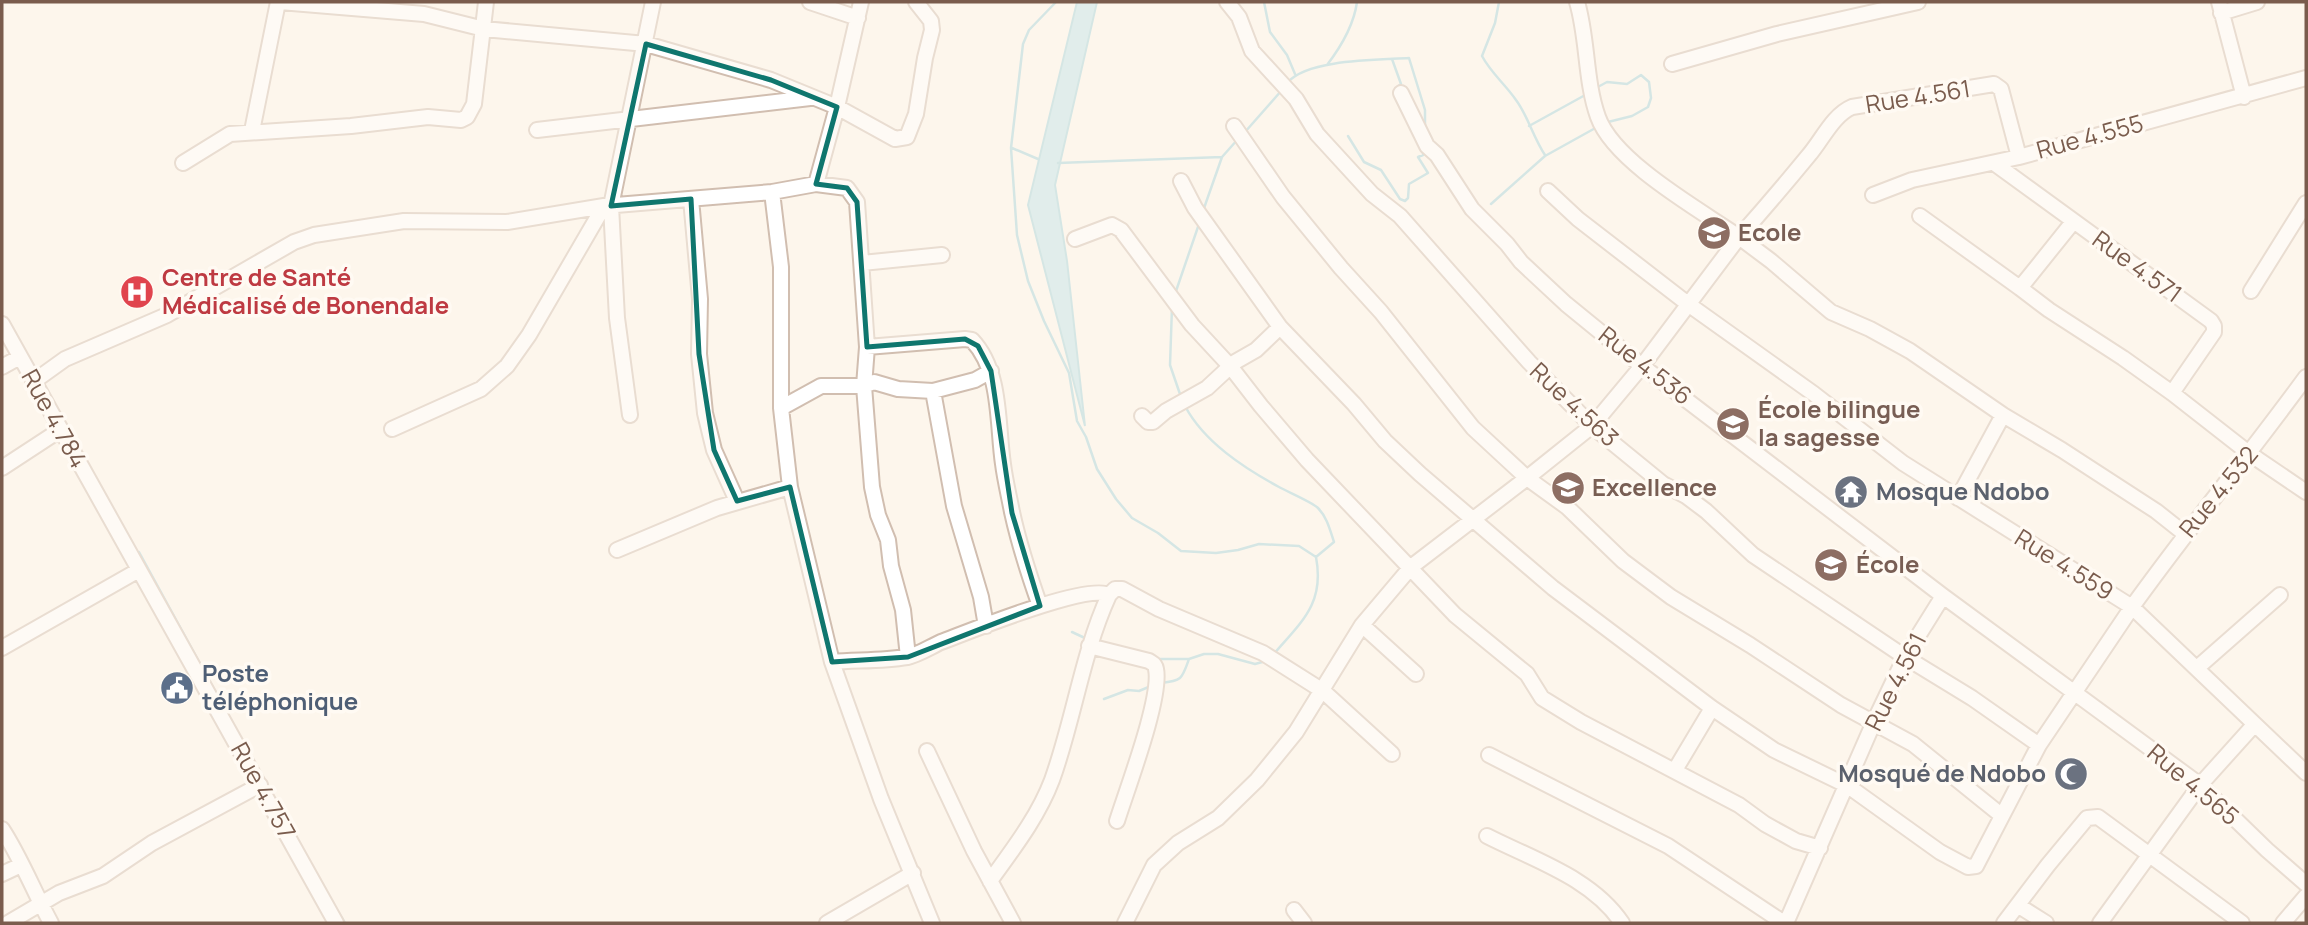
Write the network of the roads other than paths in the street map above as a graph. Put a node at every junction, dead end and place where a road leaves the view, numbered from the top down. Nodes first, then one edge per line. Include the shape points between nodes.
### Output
1 (279, 2) edge
2 (486, 2) edge
3 (653, 2) edge
4 (810, 2) edge
5 (861, 2) edge
6 (916, 2) edge
7 (1227, 2) edge
8 (1577, 2) edge
9 (1918, 2) edge
10 (2257, 2) edge
11 (2220, 7) edge
12 (858, 18) junction
13 (484, 29) junction
14 (646, 44) junction
15 (1672, 64) dead end
16 (2306, 78) edge
17 (1401, 93) dead end
18 (2244, 97) junction
19 (812, 98) junction
20 (837, 107) junction
21 (631, 120) junction
22 (1234, 126) dead end
23 (537, 130) dead end
24 (252, 131) junction
25 (2019, 157) junction
26 (183, 163) dead end
27 (1994, 163) junction
28 (1181, 181) dead end
29 (816, 184) junction
30 (772, 191) junction
31 (1548, 191) dead end
32 (1873, 195) dead end
33 (691, 199) junction
34 (2306, 203) edge
35 (608, 206) junction
36 (1920, 216) dead end
37 (2073, 222) junction
38 (1739, 237) junction
39 (1075, 239) dead end
40 (942, 255) dead end
41 (862, 263) junction
42 (2020, 288) junction
43 (2251, 291) dead end
44 (1688, 304) junction
45 (2, 324) edge
46 (1280, 327) junction
47 (867, 347) junction
48 (20, 357) junction
49 (1230, 366) junction
50 (1642, 366) junction
51 (2, 367) edge
52 (991, 371) junction
53 (2306, 377) edge
54 (33, 382) junction
55 (864, 386) junction
56 (933, 391) junction
57 (2172, 393) junction
58 (781, 408) junction
59 (630, 415) dead end
60 (2003, 415) junction
61 (1142, 416) dead end
62 (1592, 426) junction
63 (392, 429) dead end
64 (60, 430) junction
65 (2250, 454) junction
66 (2, 468) edge
67 (1527, 478) junction
68 (790, 487) junction
69 (2306, 492) edge
70 (1958, 498) junction
71 (737, 501) junction
72 (107, 513) joint
73 (1473, 519) junction
74 (2185, 534) junction
75 (617, 550) dead end
76 (1411, 567) junction
77 (139, 570) junction
78 (1109, 594) junction
79 (1943, 596) junction
80 (2280, 596) dead end
81 (1040, 606) junction
82 (2132, 607) junction
83 (1362, 625) junction
84 (986, 626) junction
85 (1089, 646) junction
86 (2, 648) edge
87 (908, 657) junction
88 (1905, 657) junction
89 (832, 662) junction
90 (2197, 668) junction
91 (1416, 674) dead end
92 (1323, 691) junction
93 (2074, 693) junction
94 (1712, 708) junction
95 (1873, 724) junction
96 (2254, 725) junction
97 (2039, 745) junction
98 (928, 751) dead end
99 (1392, 754) dead end
100 (1489, 755) dead end
101 (1675, 770) junction
102 (2306, 773) edge
103 (260, 785) junction
104 (2200, 785) junction
105 (1848, 786) junction
106 (2001, 815) junction
107 (1117, 821) dead end
108 (2, 829) edge
109 (1487, 836) dead end
110 (1820, 848) junction
111 (2147, 855) junction
112 (21, 865) junction
113 (913, 873) junction
114 (2, 874) edge
115 (990, 881) junction
116 (2306, 884) edge
117 (2306, 895) edge
118 (40, 904) junction
119 (2019, 905) junction
120 (1294, 910) dead end
121 (8, 923) edge
122 (51, 923) edge
123 (336, 923) edge
124 (827, 923) edge
125 (932, 923) edge
126 (1013, 923) edge
127 (1125, 923) edge
128 (1304, 923) edge
129 (1622, 923) edge
130 (1785, 923) edge
131 (2004, 923) edge
132 (2046, 923) edge
133 (2100, 923) edge
134 (2242, 923) edge
135 (2283, 923) edge

1 - 13 street via 424,14
1 - 24 street
2 - 13 street
3 - 14 street
4 - 12 street
5 - 12 street
6 - 20 street via 932,21 932,30 916,114 907,137 895,139
7 - 62 street, Rue 4.563 via 1252,51 1296,99 1317,134
8 - 38 street via 1589,79 1607,136 1638,167
9 - 15 street
10 - 11 street
11 - 18 street
12 - 20 street
13 - 14 street
13 - 24 street via 474,103 461,120 428,117
14 - 19 street via 771,80
14 - 21 street
16 - 18 street, Rue 4.555
17 - 50 street, Rue 4.536 via 1427,146 1483,221 1566,304
18 - 25 street, Rue 4.555
19 - 20 street
19 - 21 street
20 - 29 street
21 - 23 street
21 - 35 street
22 - 67 street via 1283,197 1473,428
24 - 26 street via 230,134
25 - 27 street, Rue 4.555
25 - 38 street, Rue 4.561 via 2001,89 1994,85 1852,107
27 - 32 street, Rue 4.555 via 1912,180
27 - 37 street, Rue 4.571
28 - 46 street via 1195,208
29 - 30 street
29 - 41 street via 847,188 853,194
30 - 33 street
30 - 58 street via 781,267
31 - 44 street, Rue 4.559
33 - 35 street
33 - 71 street via 705,413
34 - 43 street
35 - 54 street via 507,222 404,221 314,235 167,315 65,359
35 - 59 street
35 - 63 street via 507,366 481,389
36 - 42 street
37 - 42 street
37 - 57 street, Rue 4.571 via 2214,326
38 - 44 street, Rue 4.561
38 - 60 street via 1831,312 1910,351
39 - 49 street via 1116,226
40 - 41 street
41 - 47 street
42 - 57 street
44 - 50 street, Rue 4.561
44 - 70 street, Rue 4.559 via 1902,463
45 - 48 street, Rue 4.784
46 - 49 street
46 - 73 street via 1385,442
47 - 52 street via 972,340
47 - 55 street
48 - 51 street
48 - 54 street, Rue 4.784
49 - 61 street via 1207,388 1153,422
49 - 76 street via 1307,460
50 - 62 street, Rue 4.561
50 - 79 street, Rue 4.536
52 - 56 street
52 - 81 street via 1012,513
53 - 65 street, Rue 4.532
54 - 64 street, Rue 4.784
55 - 56 street via 874,382
55 - 58 street via 821,386
55 - 87 street via 872,487 903,610
56 - 84 street via 954,506
57 - 65 street
58 - 68 street
60 - 70 street
60 - 74 street via 2097,472
62 - 67 street, Rue 4.561
62 - 88 street, Rue 4.563 via 1663,484 1706,511 1753,555
64 - 66 street
64 - 72 street, Rue 4.784
65 - 69 street
65 - 74 street, Rue 4.532
67 - 73 street, Rue 4.561
67 - 95 street via 1671,597
68 - 71 street
68 - 89 street
70 - 82 street, Rue 4.559
71 - 75 street
72 - 77 street, Rue 4.757
73 - 76 street, Rue 4.561
73 - 94 street via 1553,588
74 - 82 street, Rue 4.532
76 - 83 street, Rue 4.561
76 - 101 street via 1455,615 1527,674 1542,698
77 - 86 street
77 - 103 street, Rue 4.757
78 - 81 street via 1093,592
78 - 85 street
78 - 92 street via 1122,589 1264,653
79 - 88 street, Rue 4.561
79 - 93 street, Rue 4.536
80 - 90 street
81 - 84 street
82 - 90 street
82 - 93 street, Rue 4.532
83 - 91 street
83 - 92 street, Rue 4.561
84 - 87 street
85 - 107 street via 1149,661 1156,669 1155,699
85 - 115 street via 1051,782 1027,831
87 - 89 street
88 - 95 street, Rue 4.561
88 - 97 street, Rue 4.563
89 - 113 street
90 - 96 street
92 - 99 street
92 - 127 street, Rue 4.561 via 1256,780 1217,818 1154,865
93 - 97 street, Rue 4.532
93 - 104 street, Rue 4.565
94 - 101 street
94 - 105 street via 1774,750
95 - 105 street, Rue 4.561
95 - 106 street via 1913,744
96 - 102 street
96 - 104 street
97 - 106 street, Rue 4.532
98 - 115 street
100 - 130 street, Rue 4.561 via 1668,846
101 - 110 street via 1796,841
103 - 118 street via 152,843 103,876
103 - 123 street, Rue 4.757
104 - 111 street
104 - 116 street, Rue 4.565
105 - 106 street, Rue 4.532 via 1968,867 1976,866
105 - 110 street, Rue 4.561
108 - 112 street
109 - 129 street via 1587,886
110 - 130 street, Rue 4.561
111 - 119 street via 2098,817 2087,818
111 - 133 street
111 - 134 street
112 - 114 street
112 - 118 street
113 - 124 street
113 - 125 street
115 - 126 street
117 - 135 street
118 - 121 street
118 - 122 street
119 - 131 street
119 - 132 street
120 - 128 street

